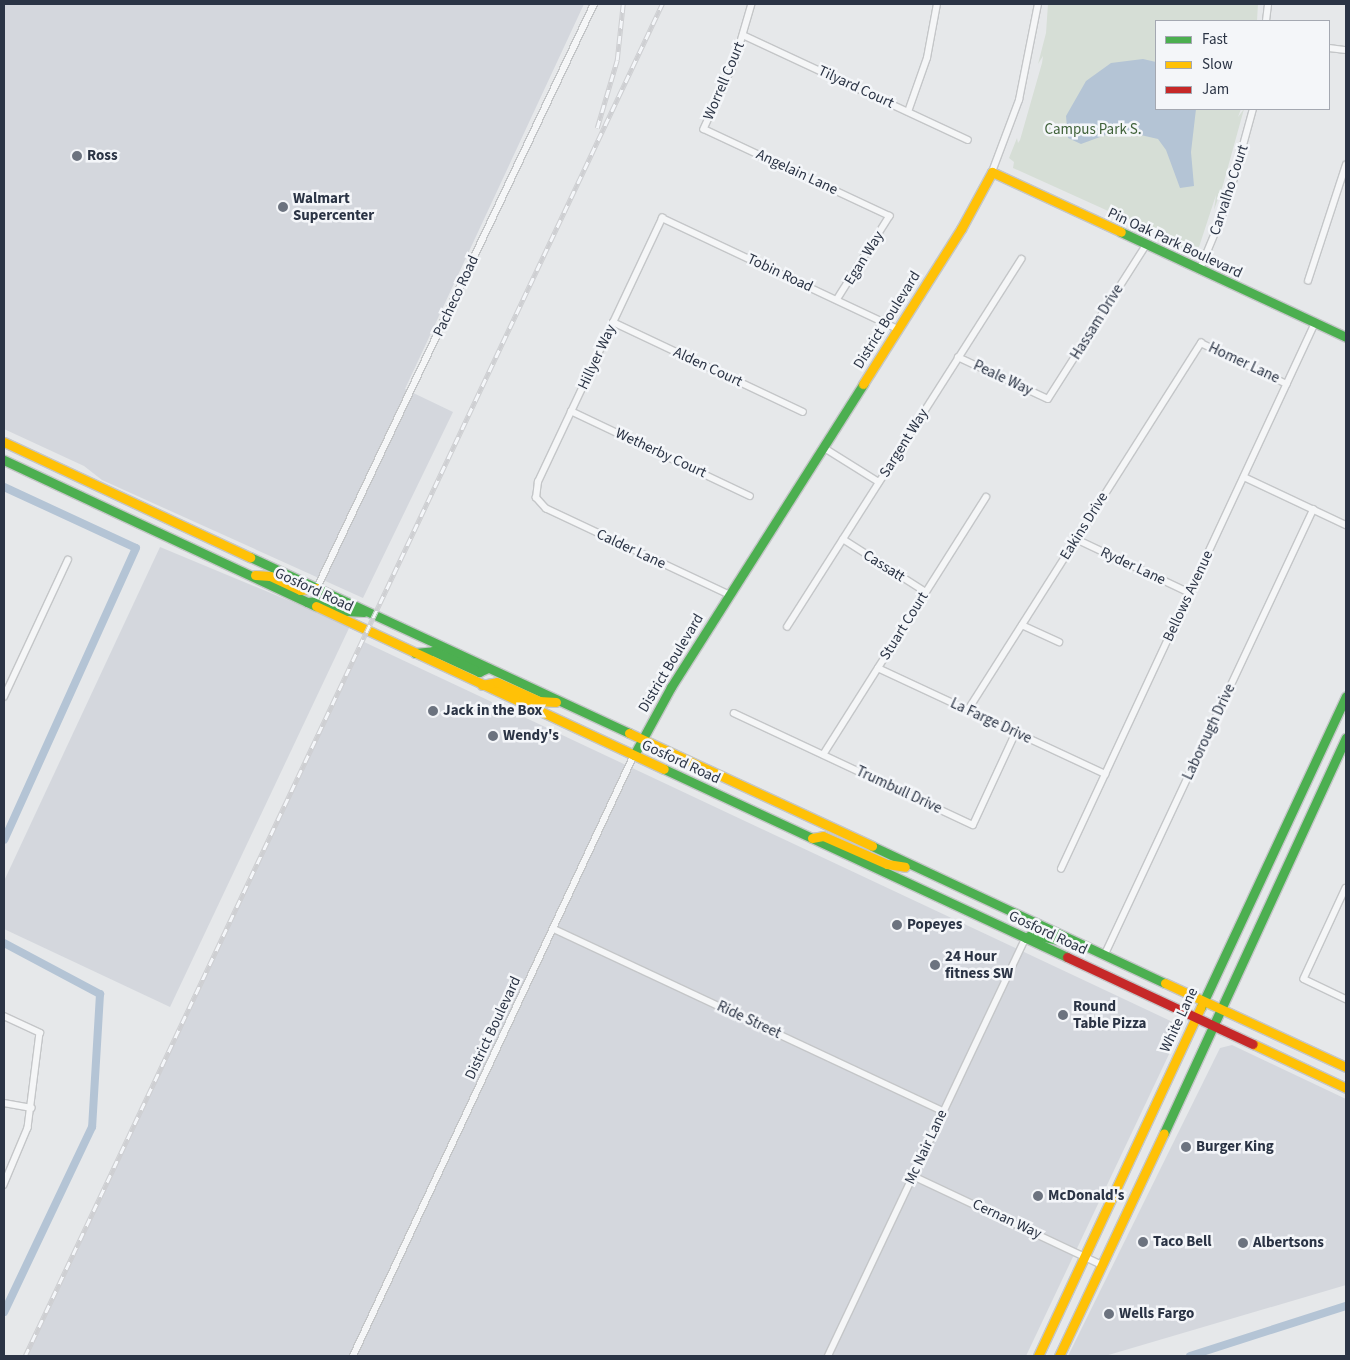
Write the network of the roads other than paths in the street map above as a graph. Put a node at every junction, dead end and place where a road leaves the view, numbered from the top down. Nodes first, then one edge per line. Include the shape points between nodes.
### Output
1 (594, 4) edge
2 (752, 4) edge
3 (937, 4) edge
4 (1038, 4) edge
5 (1268, 4) edge
6 (1266, 20) edge
7 (744, 34) junction
8 (1330, 48) edge
9 (1346, 50) edge
10 (1253, 110) edge
11 (908, 112) junction
12 (704, 128) joint
13 (968, 140) dead end
14 (1346, 165) edge
15 (992, 172) junction
16 (890, 216) joint
17 (662, 218) joint
18 (1146, 244) junction
19 (1021, 259) dead end
20 (1200, 270) junction
21 (1308, 280) dead end
22 (837, 300) junction
23 (613, 322) junction
24 (1316, 324) junction
25 (898, 329) junction
26 (1346, 337) edge
27 (1201, 343) joint
28 (958, 357) junction
29 (1288, 384) junction
30 (1048, 399) joint
31 (571, 411) junction
32 (803, 412) dead end
33 (4, 442) edge
34 (823, 447) junction
35 (4, 460) edge
36 (1244, 477) junction
37 (879, 482) junction
38 (750, 496) dead end
39 (536, 498) joint
40 (986, 498) dead end
41 (1313, 509) junction
42 (1346, 525) edge
43 (843, 539) junction
44 (1076, 539) junction
45 (68, 560) dead end
46 (247, 574) junction
47 (317, 588) junction
48 (926, 592) junction
49 (1190, 592) junction
50 (730, 595) junction
51 (307, 602) junction
52 (369, 612) junction
53 (1022, 625) junction
54 (788, 627) dead end
55 (1059, 642) dead end
56 (415, 653) junction
57 (488, 668) junction
58 (878, 668) junction
59 (482, 685) junction
60 (1346, 696) edge
61 (4, 697) edge
62 (561, 702) junction
63 (968, 710) junction
64 (734, 713) dead end
65 (1016, 732) junction
66 (1346, 738) edge
67 (640, 741) junction
68 (1343, 752) edge
69 (634, 755) junction
70 (823, 755) junction
71 (1105, 774) junction
72 (812, 838) junction
73 (1061, 869) dead end
74 (920, 870) junction
75 (1346, 888) edge
76 (1340, 902) junction
77 (1346, 905) edge
78 (554, 929) junction
79 (1026, 938) junction
80 (1095, 950) junction
81 (1105, 954) junction
82 (1204, 999) junction
83 (1346, 999) edge
84 (1223, 1008) junction
85 (4, 1016) edge
86 (1196, 1016) junction
87 (1215, 1026) junction
88 (1346, 1067) edge
89 (1346, 1087) edge
90 (4, 1102) edge
91 (32, 1108) junction
92 (943, 1111) junction
93 (913, 1176) junction
94 (4, 1185) edge
95 (1084, 1255) junction
96 (1100, 1264) junction
97 (353, 1356) edge
98 (828, 1356) edge
99 (1038, 1356) edge
100 (1059, 1356) edge

1 - 47 street, Pacheco Road
2 - 7 street, Worrell Court
3 - 11 street via 927,58
4 - 15 street, District Boulevard via 1020,100
5 - 6 street
7 - 11 street, Tilyard Court
7 - 12 street, Worrell Court via 735,62
8 - 9 street
10 - 20 street, Carvalho Court via 1227,204
11 - 13 street, Tilyard Court
12 - 16 street, Angelain Lane
14 - 21 street
15 - 18 main road, Pin Oak Park Boulevard
15 - 25 main road, District Boulevard via 961,230
16 - 22 street, Egan Way
17 - 22 street, Tobin Road
17 - 23 street, Hillyer Way
18 - 20 main road, Pin Oak Park Boulevard
18 - 30 street, Hassam Drive
19 - 28 street, Sargent Way
20 - 24 main road, Pin Oak Park Boulevard
22 - 25 street, Tobin Road
23 - 31 street, Hillyer Way
23 - 32 street, Alden Court
24 - 26 main road, Pin Oak Park Boulevard
24 - 29 street, Bellows Avenue
25 - 34 main road, District Boulevard
27 - 29 street, Homer Lane
27 - 44 street, Eakins Drive
28 - 30 street, Peale Way
28 - 37 street, Sargent Way
29 - 36 street, Bellows Avenue
31 - 38 street, Wetherby Court
31 - 39 street, Hillyer Way via 538,482
33 - 47 main road, Gosford Road
34 - 37 street
34 - 50 main road, District Boulevard
35 - 46 main road, Gosford Road
36 - 41 street
36 - 49 street, Bellows Avenue
37 - 43 street, Sargent Way
39 - 50 street, Calder Lane via 546,508
40 - 48 street, Stuart Court
41 - 42 street
41 - 81 street, Laborough Drive
43 - 48 street, Cassatt
43 - 54 street, Sargent Way
44 - 49 street, Ryder Lane
44 - 53 street, Eakins Drive
45 - 61 street
46 - 47 main road via 270,576 300,590
46 - 51 main road, Gosford Road
47 - 52 main road, Gosford Road
48 - 58 street, Stuart Court
49 - 71 street, Bellows Avenue
50 - 67 main road, District Boulevard
51 - 52 main road via 319,601 346,612
51 - 56 main road, Gosford Road
52 - 57 main road, Gosford Road
53 - 55 street
53 - 63 street, Eakins Drive
56 - 57 main road via 433,651 479,672
56 - 59 main road, Gosford Road
57 - 62 main road, Gosford Road
58 - 63 street, La Farge Drive
58 - 70 street, Stuart Court
59 - 62 main road via 497,682 539,701
59 - 69 main road, Gosford Road
60 - 82 main road, White Lane
62 - 67 main road, Gosford Road
63 - 65 street, La Farge Drive
64 - 70 street, Trumbull Drive
65 - 70 street, Trumbull Drive via 973,825
65 - 71 street, La Farge Drive
66 - 68 main road
67 - 69 main road, District Boulevard
67 - 74 main road, Gosford Road
68 - 84 main road
69 - 72 main road, Gosford Road
69 - 78 street, District Boulevard
71 - 73 street, Bellows Avenue
72 - 74 main road via 823,836 887,864
72 - 79 main road, Gosford Road
74 - 80 main road, Gosford Road
75 - 76 street
76 - 77 street
76 - 83 street via 1304,979
78 - 92 street, Ride Street
78 - 97 street, District Boulevard
79 - 80 main road via 1032,934 1042,935
79 - 86 main road, Gosford Road
79 - 92 street, Mc Nair Lane
80 - 81 main road, Gosford Road
81 - 82 main road, Gosford Road
82 - 84 main road, Gosford Road
82 - 86 main road, White Lane
84 - 87 main road
84 - 88 main road, Gosford Road
85 - 91 street via 40,1033
86 - 87 main road, Gosford Road
86 - 95 main road, White Lane
87 - 89 main road, Gosford Road
87 - 96 main road
90 - 91 street
91 - 94 street via 21,1148
92 - 93 street, Mc Nair Lane
93 - 95 street, Cernan Way
93 - 98 street, Mc Nair Lane
95 - 96 street, Cernan Way
95 - 99 main road, White Lane
96 - 100 main road

